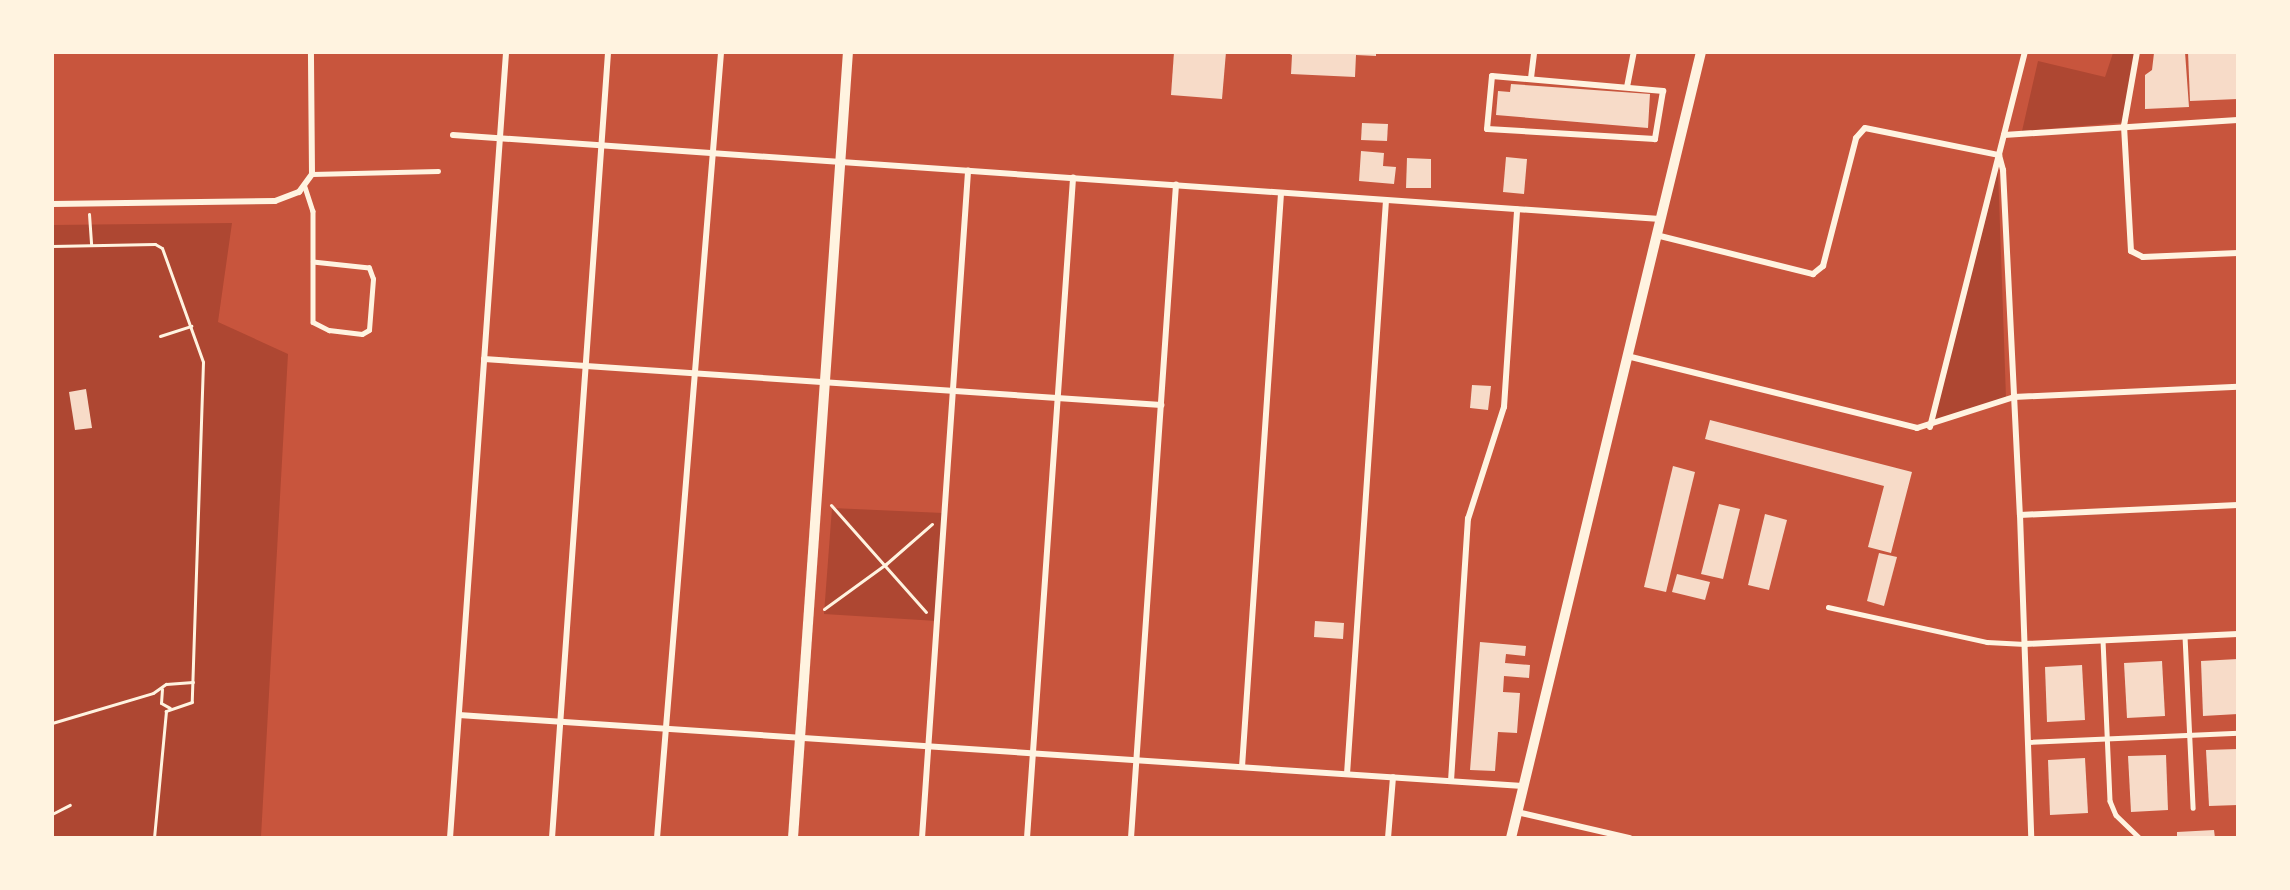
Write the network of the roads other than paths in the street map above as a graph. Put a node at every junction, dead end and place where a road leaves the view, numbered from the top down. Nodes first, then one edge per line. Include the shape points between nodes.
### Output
1 (312, 52) edge
2 (506, 52) edge
3 (608, 52) edge
4 (721, 52) edge
5 (848, 52) edge
6 (1534, 52) edge
7 (1634, 52) edge
8 (1701, 52) edge
9 (2025, 52) edge
10 (2137, 52) edge
11 (1531, 78) junction
12 (1627, 87) junction
13 (2238, 120) edge
14 (2124, 126) junction
15 (453, 135) dead end
16 (2004, 135) junction
17 (500, 138) junction
18 (601, 145) junction
19 (714, 153) junction
20 (1999, 155) junction
21 (840, 162) junction
22 (438, 171) dead end
23 (968, 171) junction
24 (312, 174) junction
25 (1073, 178) junction
26 (1176, 185) junction
27 (305, 187) junction
28 (1281, 193) junction
29 (1386, 200) junction
30 (52, 204) edge
31 (1517, 209) junction
32 (1660, 219) junction
33 (1656, 235) junction
34 (2238, 253) edge
35 (313, 262) junction
36 (1627, 356) junction
37 (484, 359) junction
38 (586, 366) junction
39 (695, 373) junction
40 (825, 382) junction
41 (2238, 387) edge
42 (953, 391) junction
43 (2014, 397) junction
44 (1058, 398) junction
45 (1161, 405) junction
46 (1929, 427) junction
47 (2238, 505) edge
48 (2020, 515) junction
49 (1828, 607) dead end
50 (2238, 634) edge
51 (2185, 636) junction
52 (2103, 640) junction
53 (2025, 644) junction
54 (459, 715) junction
55 (560, 721) junction
56 (665, 728) junction
57 (2238, 733) edge
58 (2190, 735) junction
59 (800, 737) junction
60 (2107, 739) junction
61 (2028, 742) junction
62 (928, 746) junction
63 (1033, 753) junction
64 (1137, 760) junction
65 (1242, 767) junction
66 (1347, 774) junction
67 (1393, 777) junction
68 (1451, 781) junction
69 (1523, 786) junction
70 (2193, 808) dead end
71 (1517, 812) junction
72 (450, 837) edge
73 (552, 837) edge
74 (657, 837) edge
75 (793, 837) edge
76 (922, 837) edge
77 (1027, 837) edge
78 (1131, 837) edge
79 (1388, 837) edge
80 (1511, 837) edge
81 (1630, 837) edge
82 (2031, 837) edge
83 (2140, 837) edge

1 - 24 street
2 - 17 street
3 - 18 street
4 - 19 street
5 - 21 street
6 - 11 street
7 - 12 street
8 - 32 street
9 - 16 street
10 - 14 street
11 - 12 street
11 - 12 street via 1492,76 1488,129 1655,139 1662,91
13 - 14 street
14 - 16 street
14 - 34 street via 2130,246 2139,257
15 - 17 street
16 - 20 street
17 - 18 street
17 - 37 street
18 - 19 street
18 - 38 street
19 - 21 street
19 - 39 street
20 - 33 street via 1878,128 1859,132 1823,266 1813,274
20 - 43 street via 2003,170
20 - 46 street
21 - 23 street
21 - 40 street
22 - 24 lane
23 - 25 street
23 - 42 street
24 - 27 street
25 - 26 street
25 - 44 street
26 - 28 street
26 - 45 street
27 - 30 street via 275,201
27 - 35 lane via 313,211
28 - 29 street
28 - 65 street
29 - 31 street
29 - 66 street
31 - 32 street
31 - 68 street via 1504,407 1468,519
32 - 33 street
33 - 36 street
35 - 35 lane via 313,322 329,330 362,334 369,330 373,279 369,268
36 - 46 street via 1907,426
36 - 69 street
37 - 38 street
37 - 54 street
38 - 39 street
38 - 55 street
39 - 40 street
39 - 56 street
40 - 42 street
40 - 59 street
41 - 43 street
42 - 44 street
42 - 62 street
43 - 46 street
43 - 48 street
44 - 45 street
44 - 63 street
45 - 64 street
47 - 48 street
48 - 53 street
49 - 53 lane via 1987,642
50 - 51 street
51 - 52 street
51 - 58 lane
52 - 53 street
52 - 60 lane
53 - 61 street
54 - 55 street
54 - 72 street
55 - 56 street
55 - 73 street
56 - 59 street
56 - 74 street
57 - 58 lane
58 - 60 lane
58 - 70 lane
59 - 62 street
59 - 75 street
60 - 61 lane
60 - 83 lane via 2110,801 2116,815
61 - 82 street
62 - 63 street
62 - 76 street
63 - 64 street
63 - 77 street
64 - 65 street
64 - 78 street
65 - 66 street
66 - 67 street
67 - 68 street
67 - 79 street
68 - 69 street
69 - 71 street
71 - 80 street
71 - 81 street

